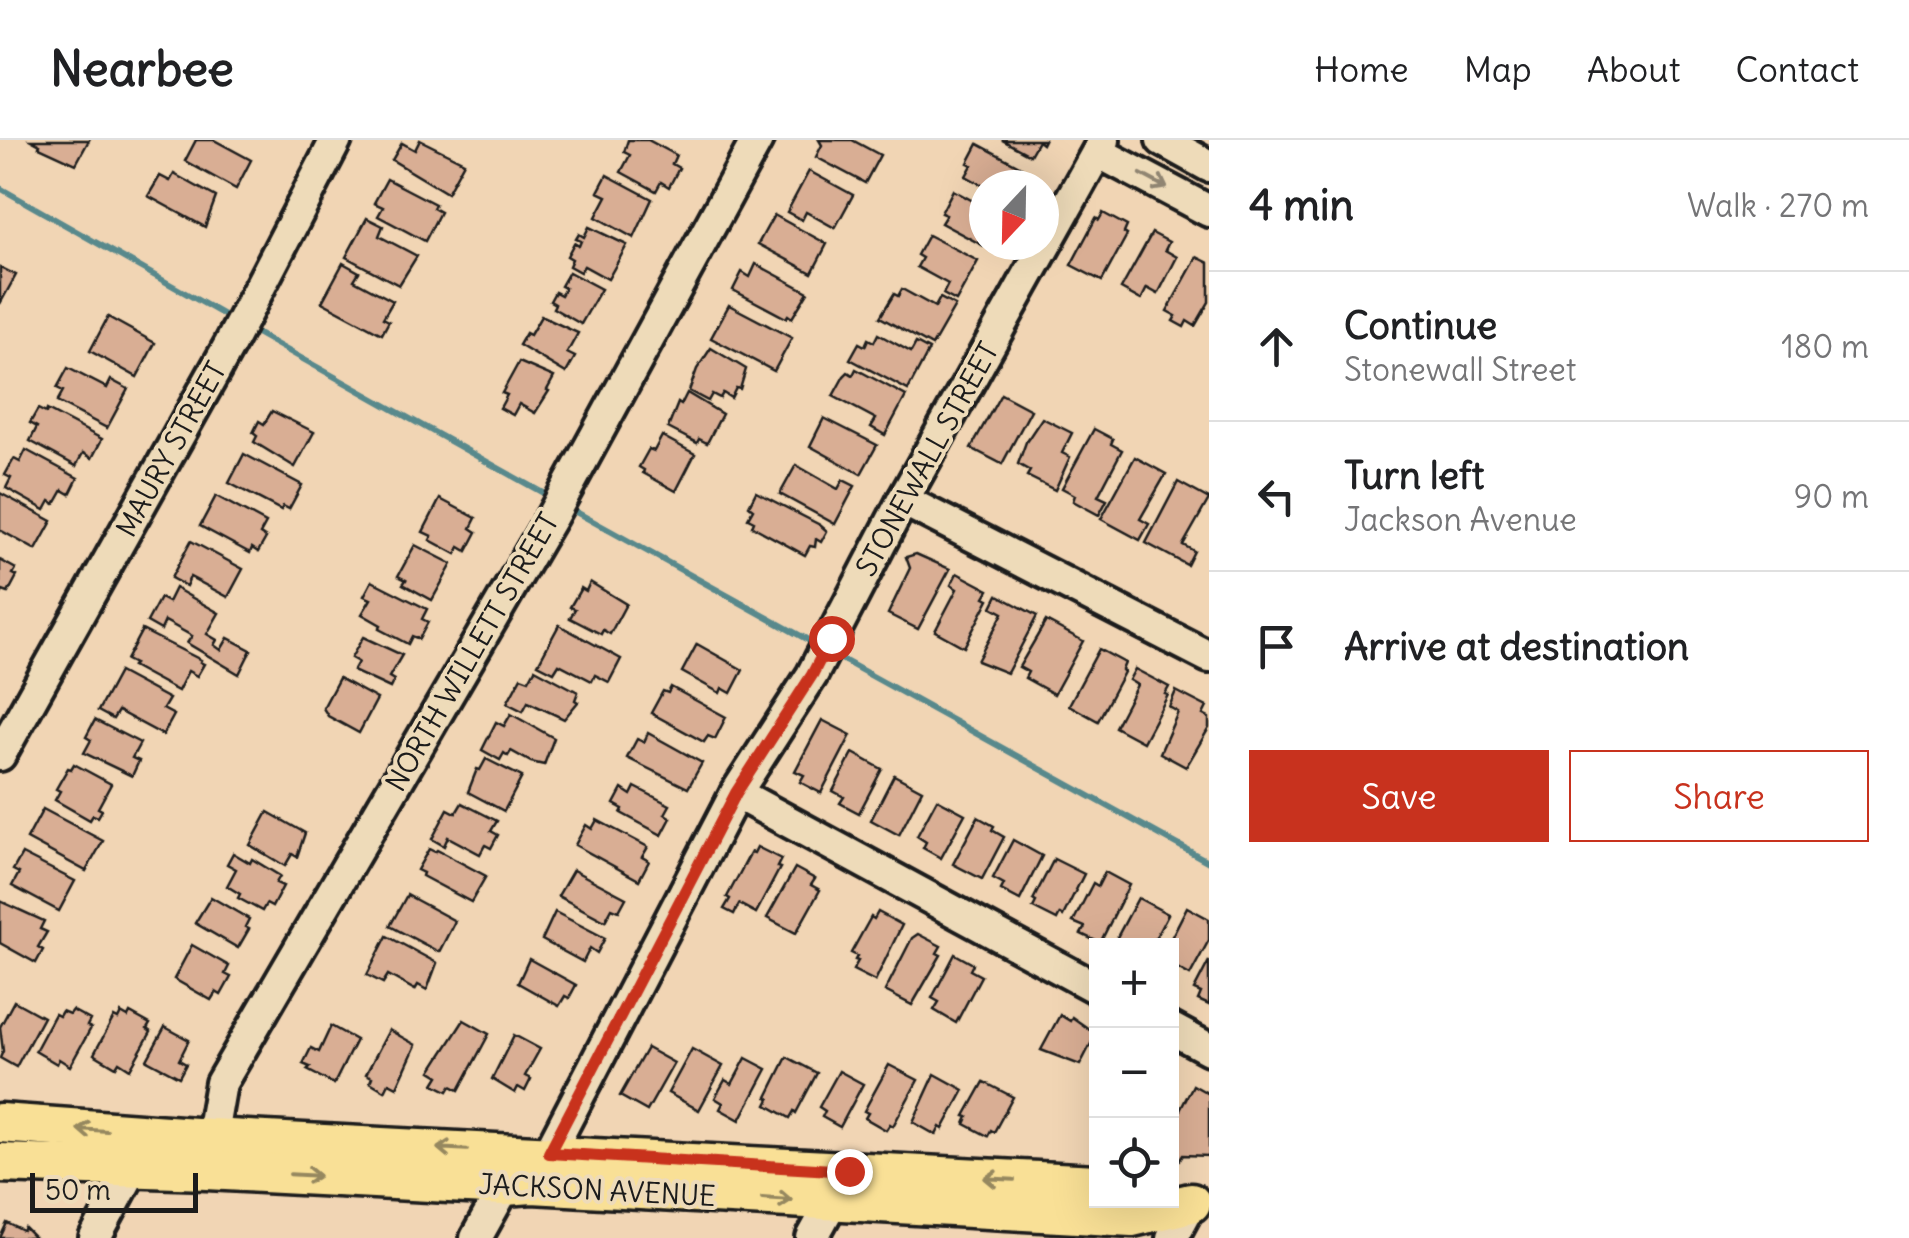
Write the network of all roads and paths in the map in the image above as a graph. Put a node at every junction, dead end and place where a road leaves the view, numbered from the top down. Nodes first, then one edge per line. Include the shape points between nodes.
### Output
1 (336, 140) edge
2 (757, 140) edge
3 (1162, 140) edge
4 (1101, 146) edge
5 (1209, 166) edge
6 (1209, 212) edge
7 (903, 500) junction
8 (1209, 657) edge
9 (0, 755) edge
10 (736, 793) junction
11 (1089, 984) edge
12 (1179, 1032) edge
13 (1209, 1049) edge
14 (0, 1123) edge
15 (151, 1134) junction
16 (549, 1153) junction
17 (208, 1154) junction
18 (0, 1163) edge
19 (132, 1169) junction
20 (1089, 1184) edge
21 (506, 1186) junction
22 (840, 1187) junction
23 (1191, 1201) edge
24 (95, 1238) edge
25 (476, 1238) edge
26 (812, 1238) edge
27 (1172, 1238) edge

1 - 9 street, MAURY STREET
2 - 17 street, NORTH WILLETT STREET via 558,504 221,1083
3 - 5 street
4 -> 6 street
4 - 7 street, STONEWALL STREET
7 - 8 street
7 - 10 street, STONEWALL STREET via 812,675
10 - 11 street
10 - 16 street, STONEWALL STREET
12 - 13 street
15 -> 14 main road, JACKSON AVENUE
15 - 17 main road, JACKSON AVENUE
15 - 19 street
16 -> 17 main road, JACKSON AVENUE
16 - 21 street, STONEWALL STREET
16 - 22 main road, JACKSON AVENUE
17 - 19 main road, JACKSON AVENUE
17 -> 21 main road, JACKSON AVENUE
18 - 19 main road, JACKSON AVENUE
19 - 24 street
20 -> 22 main road, JACKSON AVENUE
21 -> 22 main road, JACKSON AVENUE
21 - 25 street, STONEWALL STREET
22 - 23 main road, JACKSON AVENUE via 1132,1217
22 - 26 street
23 - 27 street

